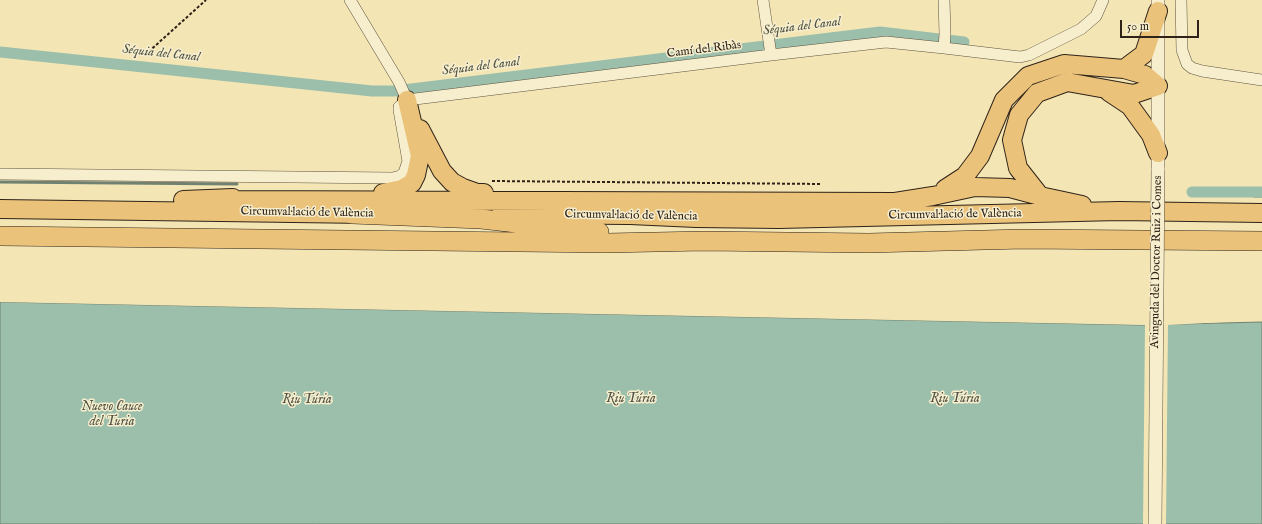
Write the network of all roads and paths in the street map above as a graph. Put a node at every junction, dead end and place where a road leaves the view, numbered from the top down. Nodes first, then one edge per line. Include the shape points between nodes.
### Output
1 (206, 0) edge
2 (350, 0) edge
3 (763, 0) edge
4 (944, 0) edge
5 (1103, 0) edge
6 (1181, 0) edge
7 (1158, 6) edge
8 (944, 48) junction
9 (145, 55) dead end
10 (771, 55) junction
11 (1124, 69) junction
12 (1262, 80) edge
13 (1158, 86) junction
14 (1104, 88) junction
15 (407, 100) junction
16 (1158, 161) junction
17 (0, 174) edge
18 (485, 181) dead end
19 (822, 184) dead end
20 (933, 196) junction
21 (1040, 196) junction
22 (0, 200) edge
23 (183, 200) junction
24 (596, 200) junction
25 (0, 209) edge
26 (1119, 211) junction
27 (1262, 213) edge
28 (352, 214) junction
29 (0, 236) edge
30 (704, 241) junction
31 (1262, 241) edge
32 (1155, 524) edge

1 - 9 path
2 - 15 street
3 - 10 street
4 - 8 street
5 - 8 street, Camí del Ribàs via 1096,16 1081,29 1029,55 1020,57
6 - 12 street via 1182,50 1187,64 1192,68
7 - 11 highway via 1144,54
7 - 13 street, Avinguda del Doctor Ruiz i Comes
8 - 10 street, Camí del Ribàs via 886,42
10 - 15 street, Camí del Ribàs
11 - 13 highway via 1145,75
11 - 20 highway via 1064,64 1028,76 1004,100 980,156 965,176
13 - 14 highway via 1134,94
13 - 16 street, Avinguda del Doctor Ruiz i Comes
14 - 16 highway via 1130,106 1152,135
14 - 21 highway via 1067,82 1037,93 1019,115 1012,140 1018,168
15 - 17 street via 399,106 399,110 408,161 404,173 393,178
15 - 23 highway via 420,156 412,183 402,189 381,193
15 - 24 highway via 442,170 452,182 463,188 477,193
16 - 32 street, Avinguda del Doctor Ruiz i Comes, bridge
18 - 19 path
20 - 21 highway via 974,186 1010,188
20 - 24 highway via 895,202
21 - 26 highway
22 - 23 highway
23 - 24 highway
25 - 28 highway, Circumval·lació de València
26 - 27 highway, Circumval·lació de València
26 - 28 highway, Circumval·lació de València via 779,219 630,215
28 - 30 highway via 481,219
29 - 30 highway, Circumval·lació de València via 607,243
30 - 31 highway, Circumval·lació de València

